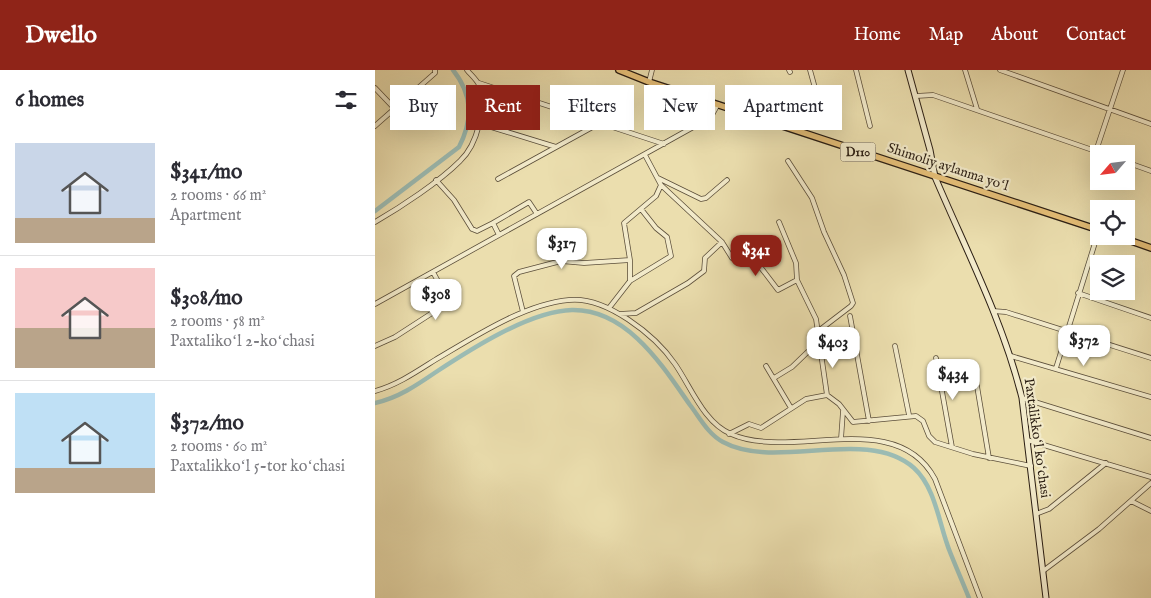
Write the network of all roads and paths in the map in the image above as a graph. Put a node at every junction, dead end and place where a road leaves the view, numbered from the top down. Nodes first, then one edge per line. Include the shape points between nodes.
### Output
1 (435, 70) edge
2 (467, 70) edge
3 (619, 70) edge
4 (652, 70) edge
5 (810, 70) edge
6 (856, 70) edge
7 (908, 70) edge
8 (965, 70) edge
9 (1000, 70) edge
10 (1123, 70) edge
11 (649, 82) junction
12 (479, 83) joint
13 (422, 85) edge
14 (815, 85) edge
15 (375, 88) edge
16 (916, 96) junction
17 (390, 104) edge
18 (718, 104) junction
19 (550, 107) edge
20 (977, 109) junction
21 (1110, 109) junction
22 (390, 113) edge
23 (1151, 124) edge
24 (375, 126) edge
25 (870, 126) dead end
26 (476, 130) edge
27 (501, 130) edge
28 (587, 130) edge
29 (618, 130) edge
30 (664, 144) junction
31 (1098, 145) edge
32 (556, 147) junction
33 (1090, 148) edge
34 (645, 155) junction
35 (788, 161) dead end
36 (1135, 165) edge
37 (1151, 171) edge
38 (935, 177) junction
39 (658, 178) junction
40 (498, 179) dead end
41 (436, 180) junction
42 (727, 180) dead end
43 (661, 185) junction
44 (641, 209) junction
45 (537, 214) junction
46 (375, 222) edge
47 (779, 222) dead end
48 (493, 223) junction
49 (1090, 227) edge
50 (499, 235) junction
51 (722, 242) junction
52 (1135, 242) edge
53 (1094, 245) edge
54 (1151, 248) edge
55 (630, 260) junction
56 (433, 272) junction
57 (797, 280) junction
58 (630, 281) junction
59 (1078, 293) junction
60 (375, 304) edge
61 (609, 308) junction
62 (993, 311) junction
63 (523, 312) junction
64 (618, 314) junction
65 (850, 316) dead end
66 (1151, 318) edge
67 (817, 332) junction
68 (1067, 332) junction
69 (819, 341) junction
70 (375, 346) edge
71 (895, 346) dead end
72 (1011, 356) junction
73 (936, 358) dead end
74 (1151, 358) edge
75 (766, 366) dead end
76 (1056, 368) junction
77 (775, 380) junction
78 (977, 386) dead end
79 (375, 391) edge
80 (827, 395) junction
81 (1151, 397) edge
82 (1022, 398) junction
83 (791, 408) junction
84 (843, 410) junction
85 (909, 415) junction
86 (869, 421) junction
87 (729, 434) junction
88 (1151, 438) edge
89 (841, 439) junction
90 (1027, 440) junction
91 (952, 447) junction
92 (989, 458) junction
93 (1106, 463) junction
94 (1031, 466) junction
95 (1151, 477) edge
96 (1151, 483) edge
97 (1131, 501) junction
98 (1151, 511) edge
99 (1036, 514) junction
100 (1043, 571) junction
101 (981, 598) edge
102 (1046, 598) edge

1 - 13 street via 435,74
2 - 12 street
3 - 11 main road, Shimoliy aylanma yoʻl / D110
4 - 11 street
5 - 14 street
6 - 25 street
7 - 16 street, Paxtalikkoʻl koʻchasi
8 - 20 street
9 - 21 street
10 - 21 street
11 - 18 main road, Shimoliy aylanma yoʻl / D110
12 - 19 street
15 - 17 street
16 - 20 street via 933,95
16 - 38 street, Paxtalikkoʻl koʻchasi
18 - 30 street via 712,115
18 - 38 main road, Shimoliy aylanma yoʻl / D110
20 - 33 street
21 - 23 street
21 - 31 street
22 - 24 street
26 - 41 street via 470,149 461,161
27 - 32 street
28 - 32 street
29 - 30 street
30 - 34 street
32 - 40 street
34 - 39 street
34 - 45 street
35 - 67 street via 812,198 853,302
36 - 37 street
38 - 49 main road, Shimoliy aylanma yoʻl / D110
38 - 62 street, Paxtalikkoʻl koʻchasi
39 - 42 street via 701,199
39 - 43 street
41 - 46 street
41 - 48 street via 454,200 472,229 477,231
43 - 44 street via 656,196
43 - 51 street
44 - 55 street via 624,223
44 - 58 street via 667,237 671,256
45 - 48 street via 529,202
45 - 50 street
47 - 57 street via 796,263
48 - 50 street
50 - 56 street
51 - 57 street via 732,258 755,258 777,290
51 - 64 street via 705,258 704,271 688,284 636,313
52 - 54 main road
53 - 59 street
55 - 58 street
55 - 63 street via 584,263 561,260 519,272 515,276
56 - 60 street
56 - 70 street via 448,300 446,304
57 - 67 street via 816,319
58 - 61 street
59 - 66 street
59 - 68 street
61 - 63 street via 584,300 570,300
61 - 64 street
62 - 68 street via 1006,312
62 - 72 street, Paxtalikkoʻl koʻchasi
63 - 79 street via 408,377
64 - 87 street via 641,328 665,350 708,415
65 - 86 street
67 - 69 street
68 - 74 street
68 - 76 street
69 - 77 street
69 - 80 street
71 - 85 street
72 - 76 street
72 - 82 street, Paxtalikkoʻl koʻchasi
73 - 91 street
75 - 77 street
76 - 81 street
77 - 83 street
78 - 92 street
80 - 83 street via 813,396
80 - 84 street
82 - 88 street
82 - 90 street, Paxtalikkoʻl koʻchasi
83 - 87 street via 761,428 749,424
84 - 86 street via 853,422
84 - 89 street
85 - 86 street
85 - 91 street via 923,421 931,439
87 - 89 street via 772,441
89 - 101 street via 898,447 928,467
90 - 93 street
90 - 94 street, Paxtalikkoʻl koʻchasi
91 - 92 street
92 - 94 street
93 - 95 street
93 - 99 street via 1049,509
94 - 99 street, Paxtalikkoʻl koʻchasi
96 - 97 street
97 - 98 street
97 - 100 street
99 - 100 street, Paxtalikkoʻl koʻchasi
100 - 102 street, Paxtalikkoʻl koʻchasi

